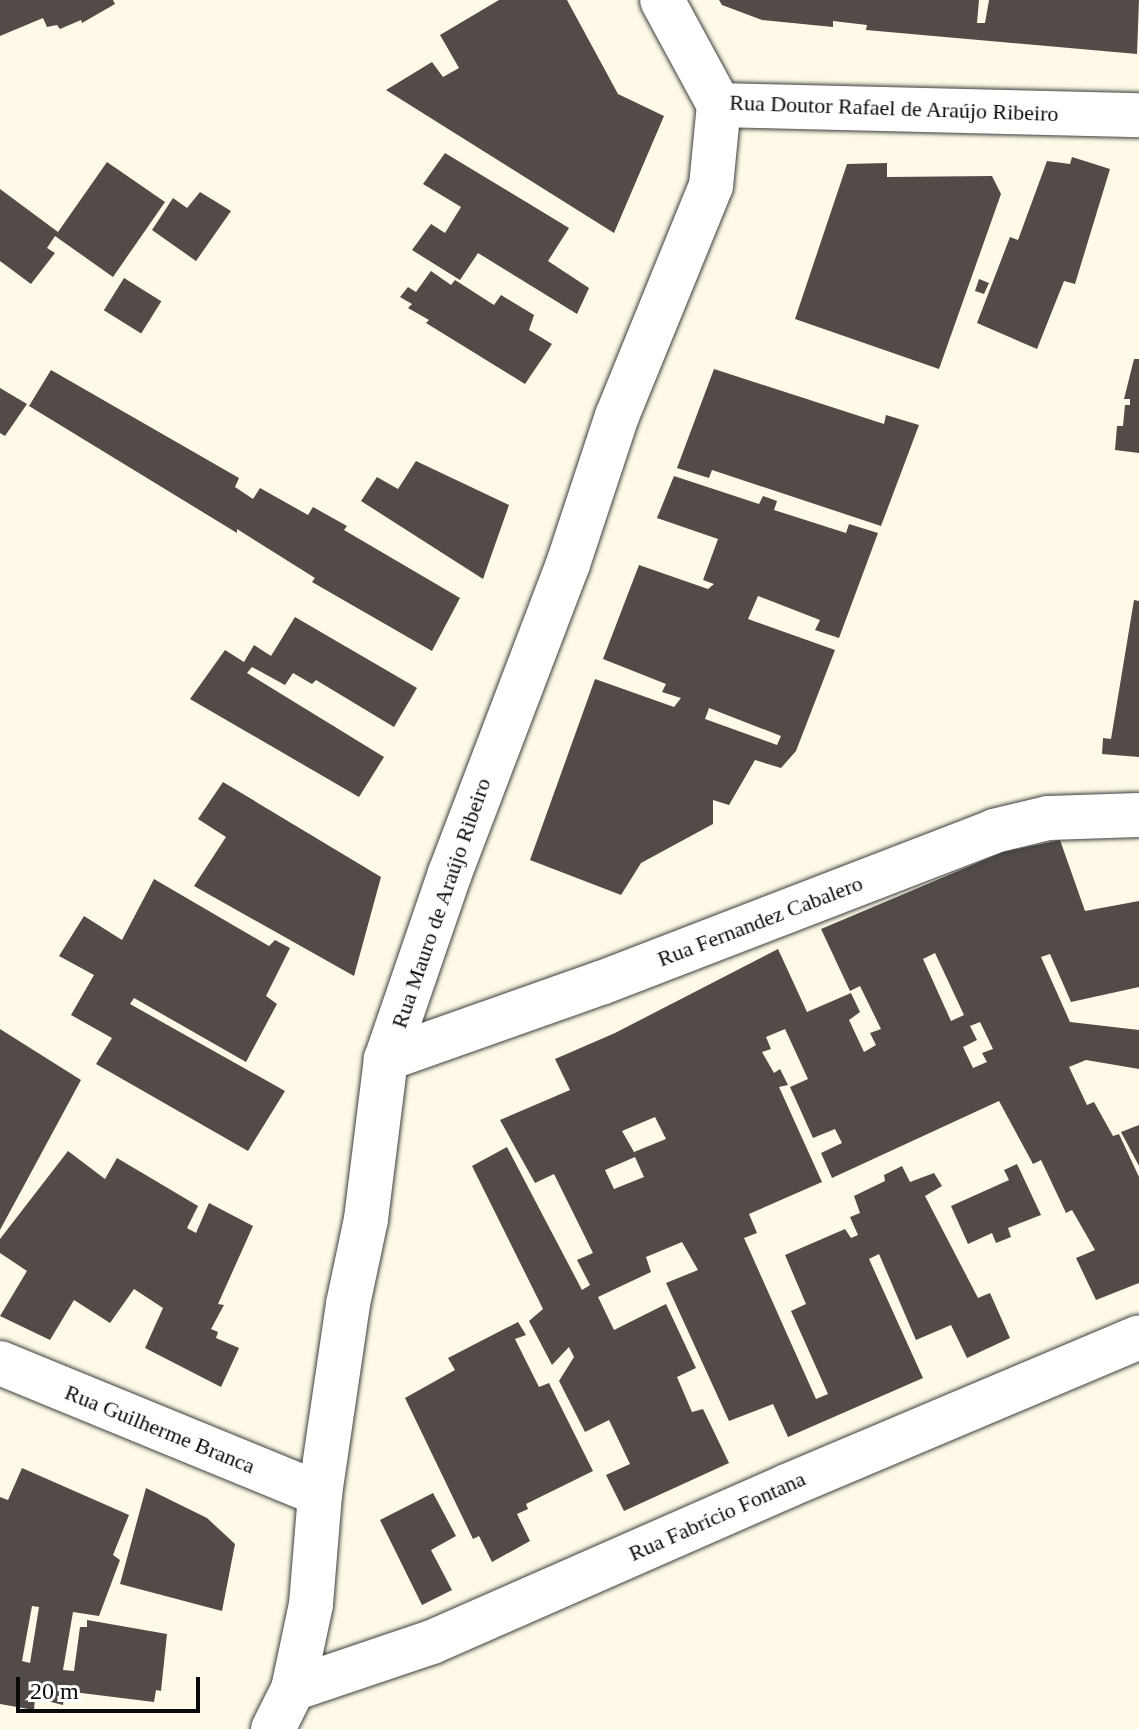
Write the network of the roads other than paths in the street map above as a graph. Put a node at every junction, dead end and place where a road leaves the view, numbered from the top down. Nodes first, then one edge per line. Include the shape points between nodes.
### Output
1 (662, 0) edge
2 (719, 105) junction
3 (1139, 115) edge
4 (1139, 815) edge
5 (386, 1059) junction
6 (1139, 1337) edge
7 (0, 1363) edge
8 (320, 1494) junction
9 (293, 1689) junction
10 (273, 1729) edge

1 - 2 street, Rua Doutor Rafael de Araújo Ribeiro
2 - 3 street, Rua Doutor Rafael de Araújo Ribeiro
2 - 5 street, Rua Mauro de Araújo Ribeiro via 711,186 617,416
4 - 5 street, Rua Fernandez Cabalero via 1048,818 994,831 601,983
5 - 8 street, Rua Mauro de Araújo Ribeiro via 366,1219
6 - 9 street, Rua Fabrício Fontana via 432,1642
7 - 8 street, Rua Guilherme Branca
8 - 9 street, Rua Mauro de Araújo Ribeiro via 311,1604
9 - 10 street, Rua Mauro de Araújo Ribeiro

